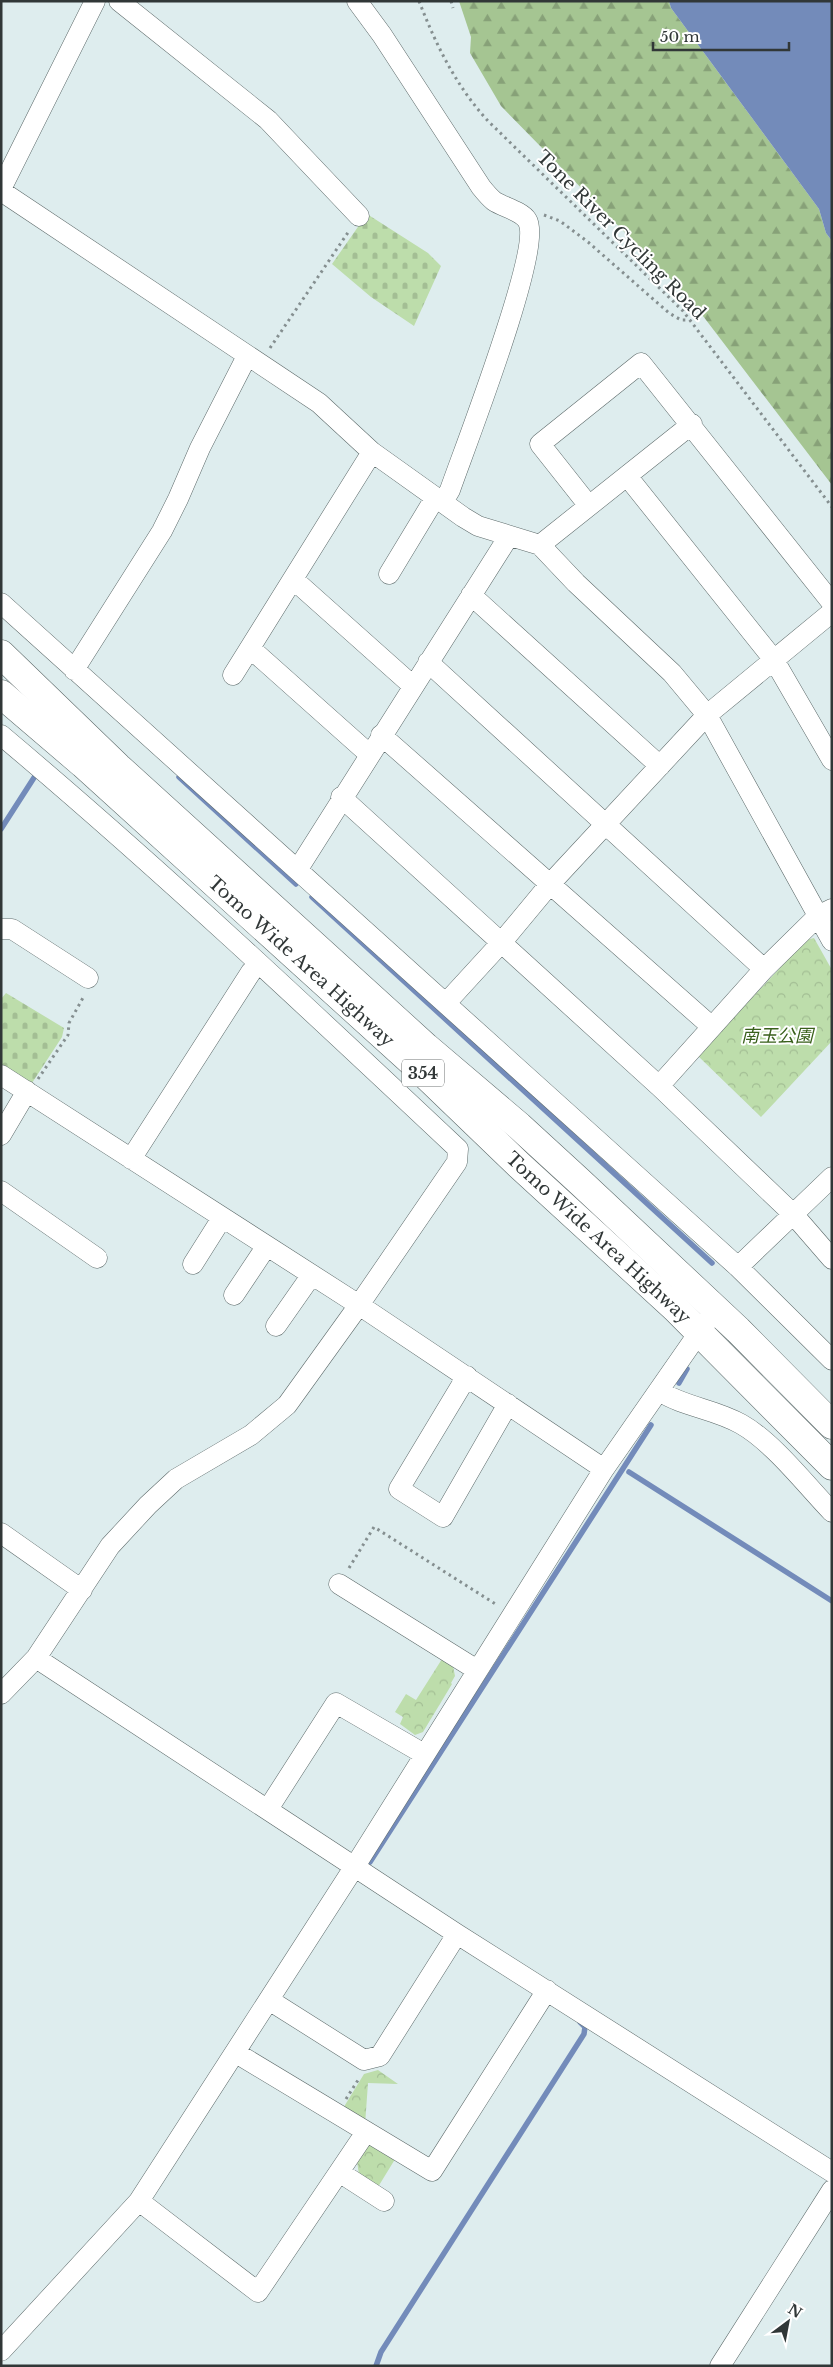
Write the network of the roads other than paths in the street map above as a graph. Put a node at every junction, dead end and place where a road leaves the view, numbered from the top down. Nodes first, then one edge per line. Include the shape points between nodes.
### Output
1 (95, 1) edge
2 (120, 1) edge
3 (357, 1) edge
4 (3, 179) edge
5 (359, 216) road end
6 (253, 360) junction
7 (692, 424) junction
8 (372, 452) junction
9 (627, 476) junction
10 (439, 500) junction
11 (589, 506) junction
12 (509, 536) junction
13 (540, 545) junction
14 (389, 574) dead end
15 (293, 579) junction
16 (471, 595) junction
17 (1, 602) edge
18 (832, 603) edge
19 (832, 612) edge
20 (250, 648) junction
21 (1, 654) edge
22 (774, 660) junction
23 (428, 662) junction
24 (74, 670) junction
25 (233, 675) dead end
26 (413, 686) junction
27 (1, 694) edge
28 (707, 715) junction
29 (1, 735) edge
30 (381, 735) junction
31 (369, 754) junction
32 (832, 760) edge
33 (660, 766) junction
34 (341, 797) junction
35 (606, 824) junction
36 (298, 869) junction
37 (550, 884) junction
38 (825, 912) edge
39 (1, 929) edge
40 (832, 941) edge
41 (501, 943) junction
42 (259, 964) junction
43 (764, 969) junction
44 (88, 978) road end
45 (446, 1003) junction
46 (712, 1027) junction
47 (1, 1075) edge
48 (660, 1086) junction
49 (27, 1091) junction
50 (1, 1135) edge
51 (131, 1159) junction
52 (832, 1177) edge
53 (1, 1191) edge
54 (793, 1214) junction
55 (222, 1218) junction
56 (266, 1247) junction
57 (96, 1258) dead end
58 (832, 1259) edge
59 (193, 1264) dead end
60 (738, 1267) junction
61 (311, 1276) junction
62 (234, 1295) dead end
63 (359, 1305) junction
64 (715, 1309) junction
65 (276, 1326) dead end
66 (698, 1333) junction
67 (832, 1360) edge
68 (467, 1376) junction
69 (659, 1391) junction
70 (508, 1404) junction
71 (832, 1425) edge
72 (832, 1466) edge
73 (604, 1469) junction
74 (832, 1512) edge
75 (1, 1533) edge
76 (339, 1584) road end
77 (82, 1590) junction
78 (36, 1658) junction
79 (477, 1670) junction
80 (1, 1694) edge
81 (424, 1754) junction
82 (268, 1809) junction
83 (356, 1866) junction
84 (458, 1934) junction
85 (547, 1990) junction
86 (269, 2000) junction
87 (236, 2053) junction
88 (366, 2132) junction
89 (339, 2172) junction
90 (832, 2172) edge
91 (832, 2190) edge
92 (139, 2201) junction
93 (384, 2201) dead end
94 (1, 2351) edge
95 (720, 2366) edge

1 - 4 street
2 - 5 street via 268,120
3 - 10 street via 481,187 495,202 523,216 529,225 526,258 507,333 450,490
4 - 6 street
6 - 8 street via 319,403
6 - 24 street via 200,448 162,531
7 - 9 street
7 - 11 street via 641,363 540,444
7 - 18 street
8 - 10 street
8 - 15 street
9 - 11 street
9 - 22 street
10 - 12 street via 478,526
10 - 14 street
11 - 13 street
12 - 13 street
12 - 16 street
13 - 28 street via 576,584 672,673
15 - 20 street
15 - 26 street
16 - 23 street
16 - 33 street
17 - 24 street
19 - 22 street
20 - 25 street
20 - 31 street
21 - 64 highway, Tomo Wide Area Highway / 354 via 118,767 426,1047 519,1126
22 - 28 street
22 - 32 street
23 - 26 street
23 - 35 street
24 - 36 street
26 - 30 street
27 - 66 highway, Tomo Wide Area Highway / 354 via 413,1063
28 - 33 street
28 - 38 street
29 - 42 street
30 - 31 street
30 - 37 street
31 - 34 street
33 - 35 street
34 - 36 street
34 - 41 street
35 - 37 street
35 - 43 street
36 - 45 street
37 - 41 street
37 - 46 street
38 - 40 street
38 - 43 street
39 - 44 street via 12,929
41 - 45 street
41 - 48 street
42 - 51 street
42 - 63 street via 458,1149 457,1162
43 - 46 street
45 - 60 street
46 - 48 street
47 - 49 street
48 - 54 street
49 - 50 street
49 - 51 street
51 - 55 street
52 - 54 street
53 - 57 street
54 - 58 street
54 - 60 street
55 - 56 street
55 - 59 street
56 - 61 street
56 - 62 street
60 - 67 street
61 - 63 street
61 - 65 street
63 - 68 street
63 - 77 street via 286,1405 251,1435 169,1485 110,1546
64 - 66 street
64 - 71 highway, Tomo Wide Area Highway / 354
66 - 69 street
66 - 72 highway, Tomo Wide Area Highway / 354
68 - 70 street
68 - 70 street via 399,1489 443,1517
69 - 73 street
69 - 74 street via 675,1400 733,1420 756,1434
70 - 73 street
73 - 79 street
75 - 77 street
76 - 79 street
77 - 78 street
78 - 80 street
78 - 82 street
79 - 81 street
81 - 82 street via 336,1703
81 - 83 street
82 - 83 street
83 - 84 street
83 - 86 street
84 - 85 street
84 - 86 street via 380,2056 364,2060
85 - 88 street via 432,2171
85 - 90 street
86 - 87 street
87 - 88 street
87 - 92 street
88 - 89 street
89 - 92 street via 258,2292
89 - 93 street
91 - 95 street
92 - 94 street

